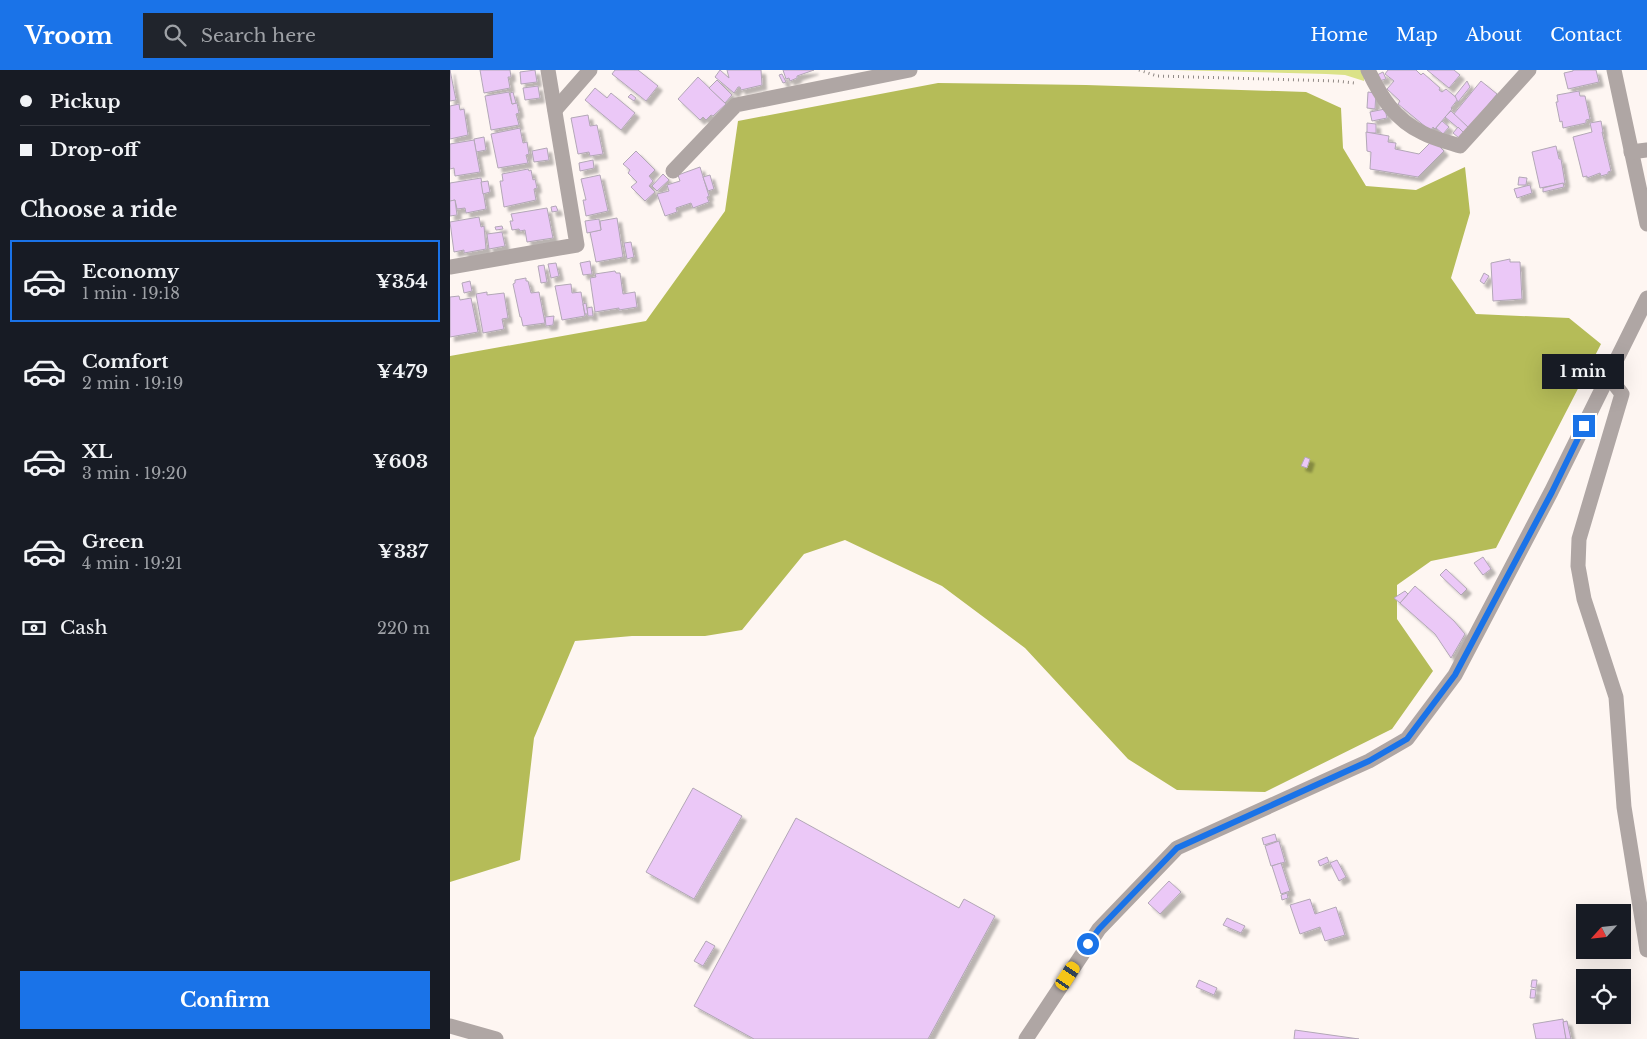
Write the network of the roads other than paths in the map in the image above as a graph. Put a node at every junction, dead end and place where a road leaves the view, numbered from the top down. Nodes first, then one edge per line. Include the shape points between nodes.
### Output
1 (548, 70) edge
2 (590, 70) edge
3 (910, 70) edge
4 (1368, 70) edge
5 (1529, 70) edge
6 (1614, 70) edge
7 (838, 77) edge
8 (554, 110) junction
9 (1647, 150) edge
10 (1631, 152) junction
11 (672, 171) dead end
12 (1647, 224) edge
13 (450, 267) edge
14 (1647, 298) edge
15 (1609, 376) junction
16 (1647, 950) edge
17 (450, 1026) edge
18 (496, 1039) edge
19 (1026, 1039) edge

1 - 8 street
2 - 8 street
3 - 7 street
4 - 5 street via 1395,115 1422,133 1460,146
6 - 10 street
7 - 11 street via 736,105
8 - 13 street via 578,245
9 - 10 street
10 - 12 street
14 - 15 street
15 - 16 street via 1622,394 1579,539 1578,566 1584,599 1616,697 1624,807
15 - 19 street via 1455,675 1407,739 1369,761 1177,848 1099,929
17 - 18 street

